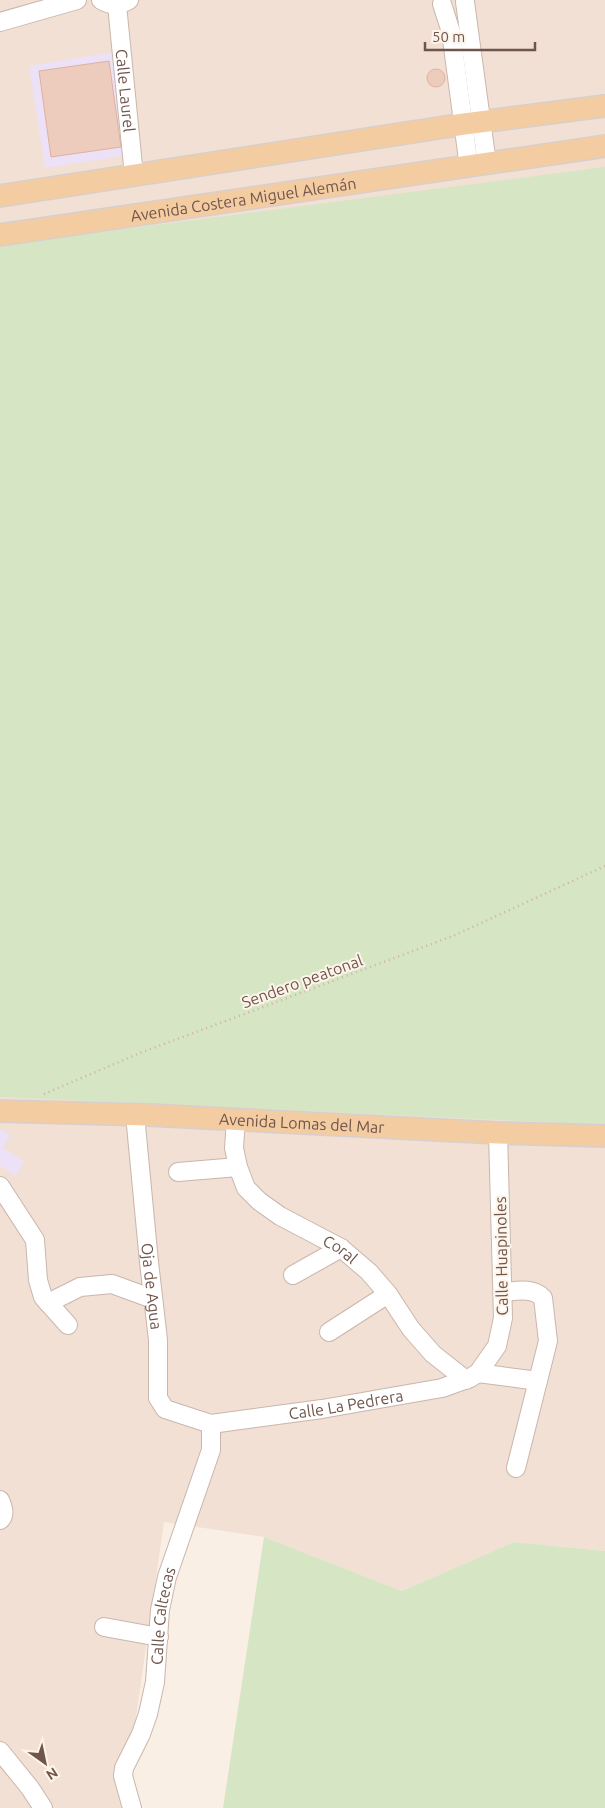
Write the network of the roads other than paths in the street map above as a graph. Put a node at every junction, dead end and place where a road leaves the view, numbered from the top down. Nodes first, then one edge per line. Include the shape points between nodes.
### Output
1 (77, 0) edge
2 (100, 0) edge
3 (466, 1) edge
4 (438, 2) edge
5 (123, 3) edge
6 (0, 22) edge
7 (605, 106) edge
8 (472, 124) junction
9 (605, 146) edge
10 (478, 165) junction
11 (134, 176) junction
12 (0, 196) edge
13 (0, 235) edge
14 (0, 1111) edge
15 (134, 1115) junction
16 (236, 1119) junction
17 (498, 1133) junction
18 (605, 1136) edge
19 (238, 1167) junction
20 (178, 1172) dead end
21 (0, 1186) edge
22 (341, 1248) junction
23 (293, 1275) dead end
24 (502, 1292) junction
25 (388, 1294) junction
26 (153, 1299) junction
27 (48, 1303) junction
28 (68, 1324) dead end
29 (328, 1332) dead end
30 (472, 1376) junction
31 (538, 1381) junction
32 (211, 1424) junction
33 (516, 1468) dead end
34 (0, 1500) edge
35 (0, 1520) edge
36 (104, 1627) dead end
37 (159, 1637) junction
38 (0, 1750) edge
39 (43, 1808) edge
40 (132, 1808) edge

1 - 6 street
2 - 5 street via 109,4
3 - 4 street via 458,5
3 - 8 street
4 - 8 street via 451,32
5 - 11 street, Calle Laurel
7 - 8 main road
8 - 10 street
8 - 11 main road
9 - 10 main road, Avenida Costera Miguel Alemán
10 - 13 main road, Avenida Costera Miguel Alemán
11 - 12 main road
14 - 15 main road, Avenida Lomas del Mar
15 - 16 main road, Avenida Lomas del Mar
15 - 26 street, Oja de Agua
16 - 17 main road, Avenida Lomas del Mar
16 - 19 street, Coral via 234,1148
17 - 18 main road, Avenida Lomas del Mar
17 - 24 street, Calle Huapinoles
19 - 20 street
19 - 22 street, Coral via 246,1188 259,1201 280,1216
21 - 27 street via 35,1240 38,1280
22 - 23 street
22 - 25 street, Coral
24 - 30 street, Calle Huapinoles via 503,1318 497,1346
24 - 31 street via 533,1291 543,1298 548,1341
25 - 29 street
25 - 30 street, Coral via 411,1329 433,1354
26 - 27 street via 112,1284 80,1287
26 - 32 street, Oja de Agua via 158,1340 158,1398 165,1409
27 - 28 street
30 - 31 street
30 - 32 street, Calle La Pedrera via 442,1388
31 - 33 street
32 - 37 street, Calle Caltecas via 211,1450 167,1577 160,1610
34 - 35 street via 4,1507
36 - 37 street
37 - 40 street, Calle Caltecas via 148,1714 124,1768 123,1776
38 - 39 street

